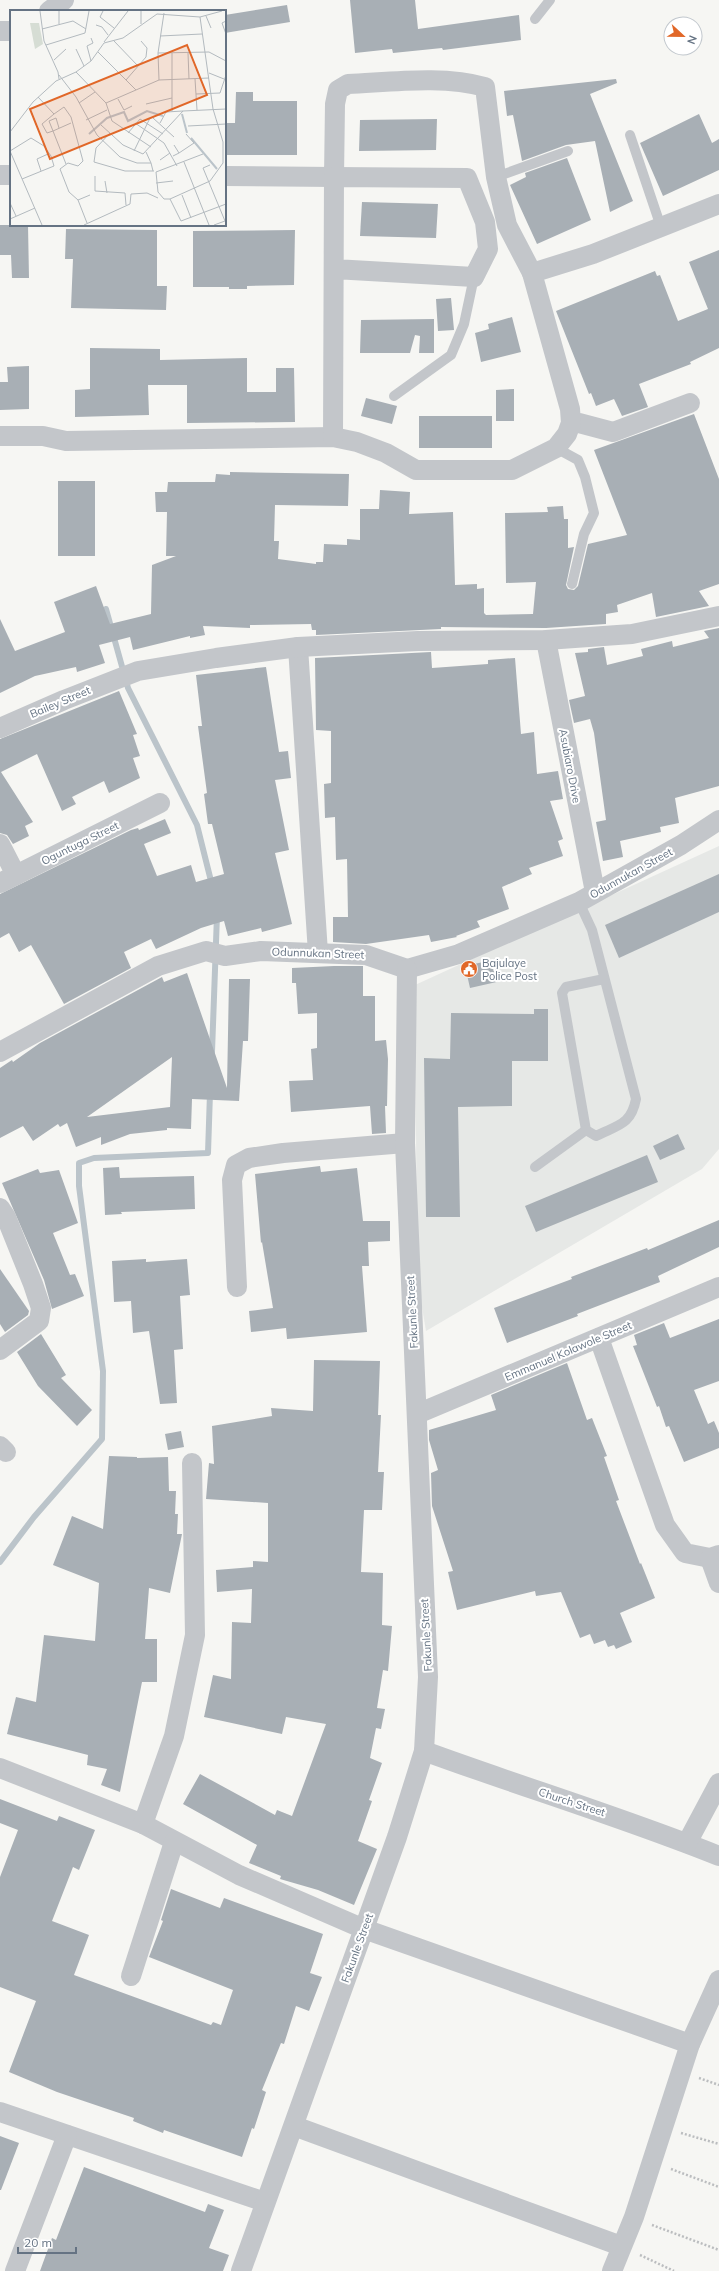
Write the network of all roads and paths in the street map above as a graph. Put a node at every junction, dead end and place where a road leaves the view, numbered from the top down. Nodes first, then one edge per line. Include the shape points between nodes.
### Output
1 (64, 0) edge
2 (550, 0) edge
3 (50, 10) edge
4 (535, 20) dead end
5 (630, 136) dead end
6 (568, 151) dead end
7 (226, 176) edge
8 (334, 177) junction
9 (496, 177) junction
10 (719, 204) edge
11 (662, 227) junction
12 (334, 270) junction
13 (532, 273) junction
14 (474, 277) junction
15 (394, 396) dead end
16 (690, 403) dead end
17 (571, 423) junction
18 (0, 436) edge
19 (333, 437) junction
20 (556, 448) junction
21 (572, 584) dead end
22 (719, 616) edge
23 (546, 640) junction
24 (298, 647) junction
25 (0, 728) edge
26 (160, 803) dead end
27 (719, 820) edge
28 (0, 844) edge
29 (8, 879) edge
30 (587, 897) junction
31 (318, 953) junction
32 (407, 969) junction
33 (604, 979) junction
34 (0, 1052) edge
35 (586, 1130) junction
36 (405, 1143) junction
37 (535, 1167) dead end
38 (0, 1208) edge
39 (6, 1237) edge
40 (237, 1287) dead end
41 (719, 1287) edge
42 (599, 1338) junction
43 (0, 1350) edge
44 (417, 1414) junction
45 (192, 1463) dead end
46 (714, 1557) edge
47 (719, 1583) edge
48 (424, 1751) junction
49 (0, 1768) edge
50 (719, 1783) edge
51 (143, 1824) junction
52 (174, 1842) junction
53 (687, 1843) junction
54 (719, 1856) edge
55 (364, 1929) junction
56 (131, 1976) dead end
57 (719, 1980) edge
58 (690, 2044) junction
59 (0, 2112) edge
60 (294, 2126) junction
61 (662, 2128) junction
62 (67, 2135) junction
63 (719, 2144) edge
64 (652, 2161) junction
65 (719, 2186) edge
66 (265, 2202) junction
67 (634, 2218) junction
68 (621, 2246) junction
69 (719, 2250) edge
70 (15, 2271) edge
71 (241, 2271) edge
72 (612, 2271) edge
73 (674, 2271) edge

1 - 3 street
2 - 4 lane
5 - 11 lane
6 - 9 lane
7 - 8 street
8 - 9 street via 335,104 338,90 348,84 446,81 468,82 485,87
8 - 12 street
8 - 14 street via 467,178 485,222 488,249
9 - 13 street via 507,225
10 - 11 street
11 - 13 street via 593,254
12 - 14 street
12 - 19 street
13 - 17 street via 570,409
14 - 15 lane via 464,324 450,355
16 - 17 street via 613,432
17 - 20 street via 567,434
18 - 19 street via 43,436 66,441
19 - 20 street via 358,442 386,453 416,470 512,470
20 - 21 lane via 578,460 594,513 584,534
22 - 23 street, Bailey Street via 632,634
23 - 24 street, Bailey Street via 418,641
23 - 30 street, Asubiaro Drive
24 - 25 street, Bailey Street via 130,674
24 - 31 street
26 - 29 street, Oguntuga Street
27 - 30 street, Odunnukan Street via 681,845
28 - 29 street
30 - 32 street, Odunnukan Street via 459,954
30 - 33 lane
31 - 32 street, Odunnukan Street via 366,954
31 - 34 street, Odunnukan Street via 261,951 225,956 206,951 158,966
32 - 36 street, Fakunle Street
33 - 35 lane via 566,987 562,993
33 - 35 lane via 636,1099 633,1113 627,1121 596,1136
35 - 37 lane
36 - 40 street via 283,1153 249,1158 236,1165 232,1180
36 - 44 street, Fakunle Street
38 - 39 street
39 - 43 street via 34,1284 41,1308 39,1321
41 - 42 street, Emmanuel Kolawole Street
42 - 44 street, Emmanuel Kolawole Street
42 - 46 street via 665,1525 685,1553
44 - 48 street, Fakunle Street via 428,1676
45 - 51 street via 195,1634 174,1736
46 - 47 street
48 - 53 street, Church Street via 498,1778 618,1816
48 - 55 street, Fakunle Street
49 - 51 street
50 - 53 street
51 - 52 street
52 - 55 street via 239,1875
52 - 56 street
53 - 54 street, Church Street
55 - 58 street
55 - 60 street, Fakunle Street
57 - 58 street
58 - 61 street
59 - 62 street
60 - 66 street, Fakunle Street
60 - 68 street
61 - 63 path
61 - 64 street
62 - 66 street
62 - 70 street
64 - 65 path
64 - 67 street
66 - 71 street, Fakunle Street
67 - 68 street
67 - 69 path
68 - 72 street
68 - 73 path

